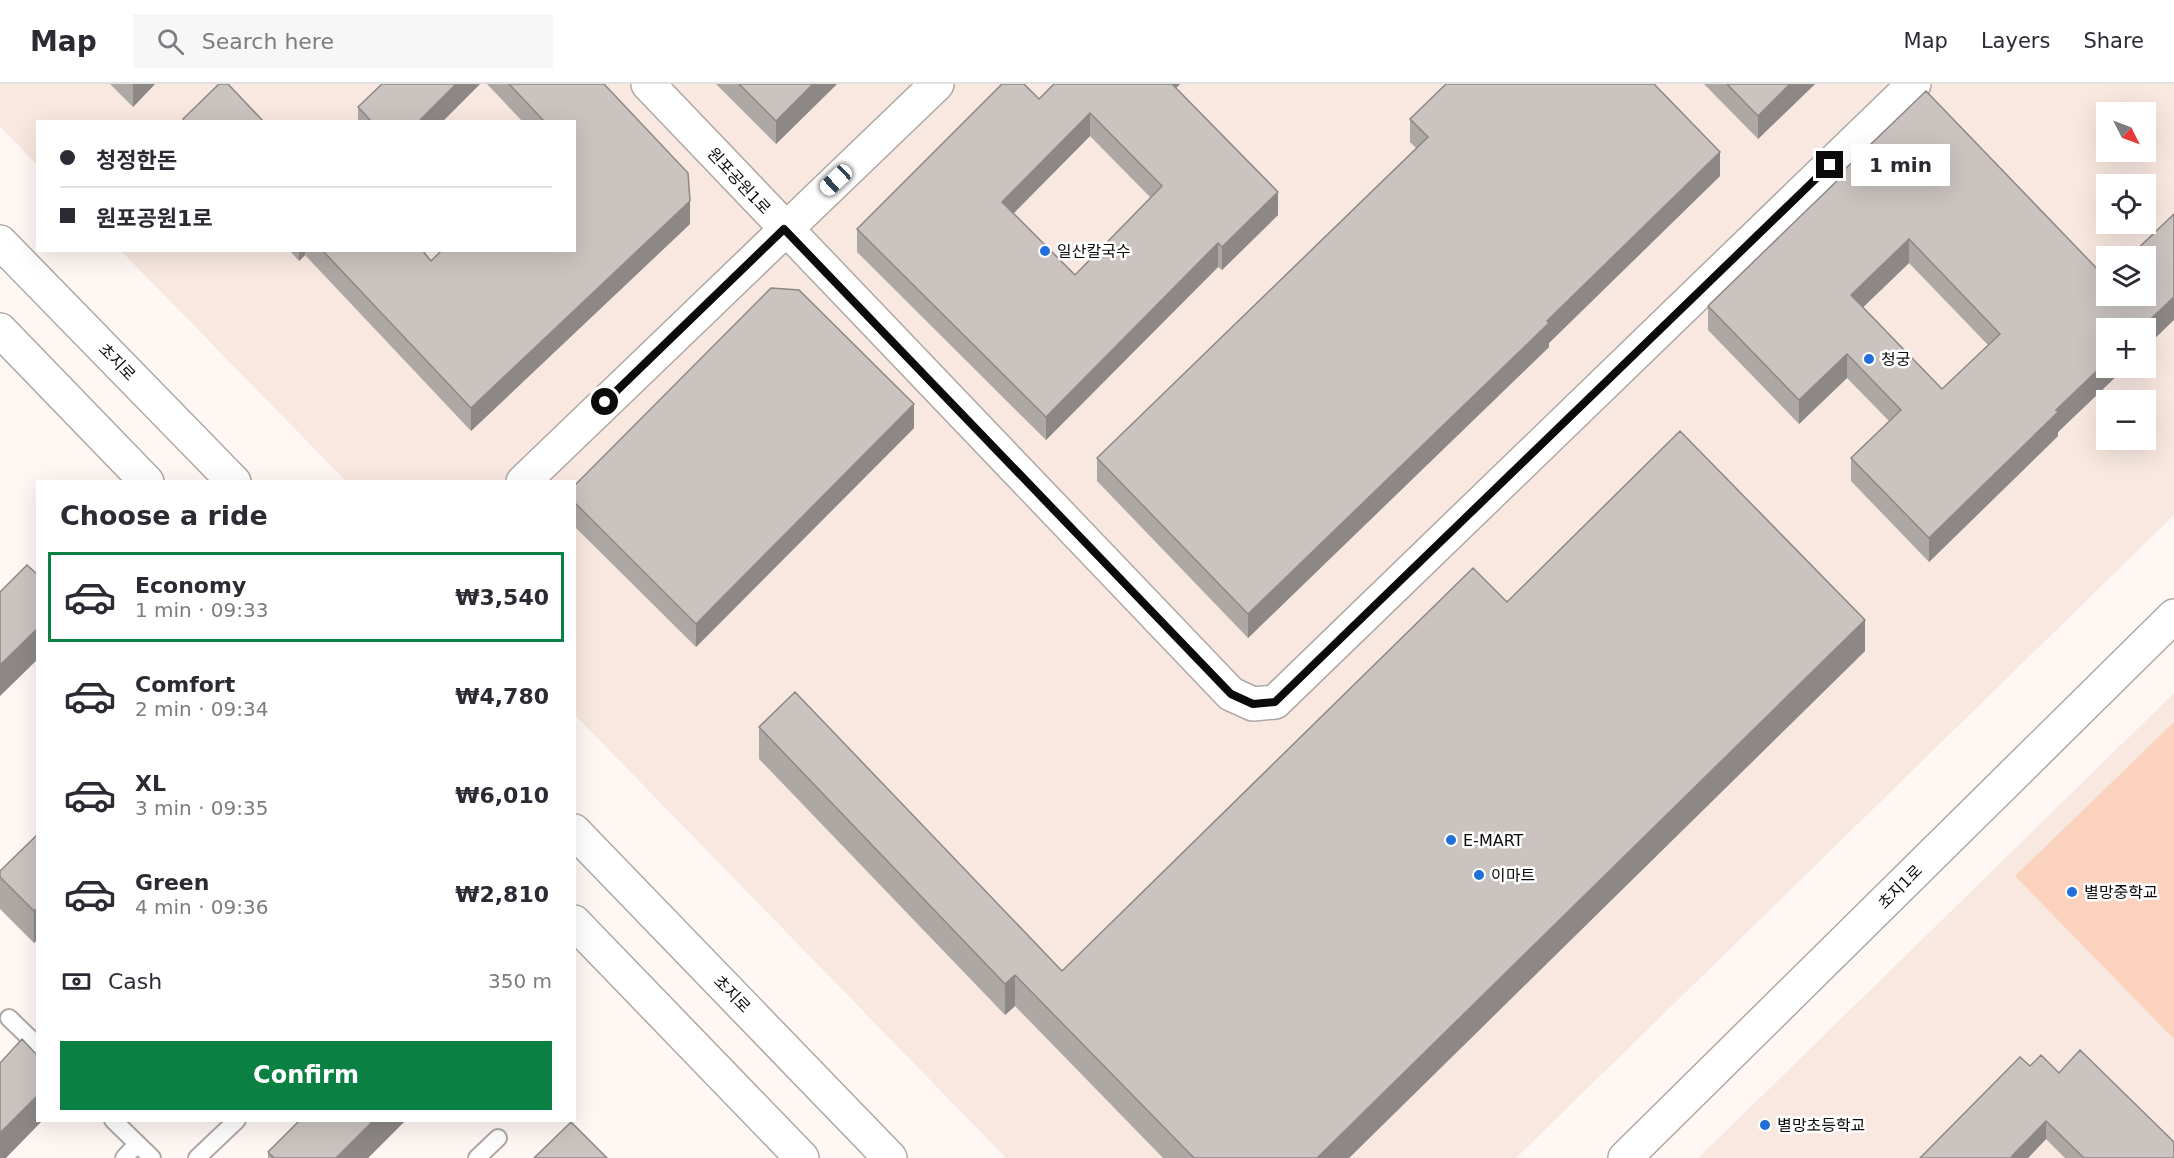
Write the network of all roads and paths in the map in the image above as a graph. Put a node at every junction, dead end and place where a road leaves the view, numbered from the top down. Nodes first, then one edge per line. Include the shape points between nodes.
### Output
1 (648, 84) edge
2 (938, 84) edge
3 (1914, 84) edge
4 (784, 229) junction
5 (0, 242) edge
6 (0, 330) edge
7 (145, 480) edge
8 (232, 480) edge
9 (525, 480) edge
10 (2174, 616) edge
11 (576, 833) edge
12 (576, 924) edge
13 (3, 1018) edge
14 (36, 1044) edge
15 (115, 1122) edge
16 (235, 1122) edge
17 (498, 1138) dead end
18 (137, 1144) junction
19 (124, 1158) edge
20 (152, 1158) edge
21 (197, 1158) edge
22 (477, 1158) edge
23 (802, 1158) edge
24 (890, 1158) edge
25 (1625, 1158) edge

1 - 4 street, 원포공원1로
2 - 4 street
3 - 4 street, 원포공원1로 via 1275,702 1253,704 1231,694
4 - 9 street
5 - 8 street, 초지로
6 - 7 street
10 - 25 street, 초지1로
11 - 24 street, 초지로
12 - 23 street
13 - 14 lane
15 - 18 lane
16 - 21 lane
17 - 22 lane
18 - 19 lane
18 - 20 lane

